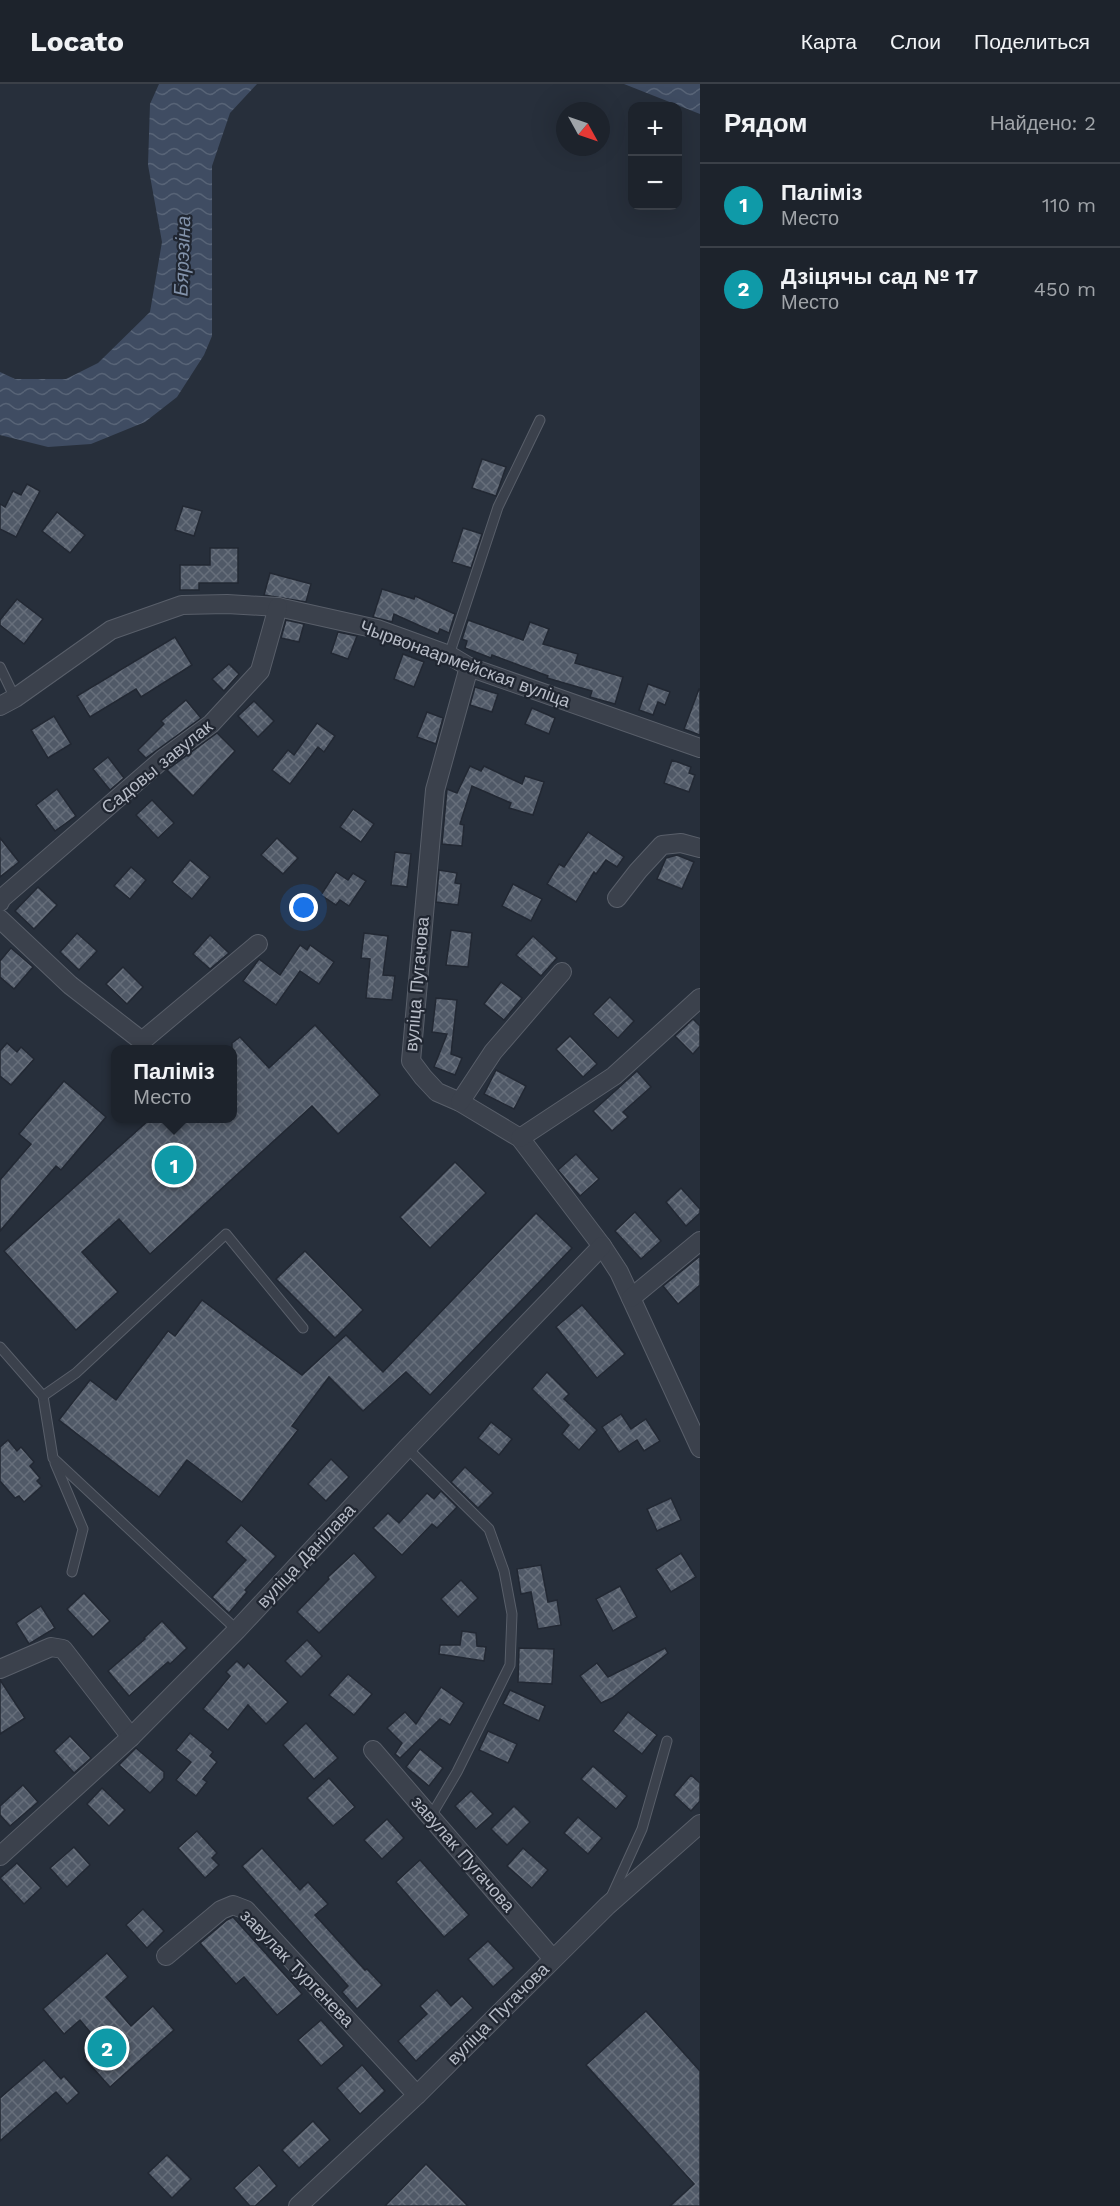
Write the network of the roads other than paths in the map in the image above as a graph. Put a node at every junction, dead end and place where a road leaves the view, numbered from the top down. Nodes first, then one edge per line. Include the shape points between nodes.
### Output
1 (540, 420) dead end
2 (278, 607) junction
3 (449, 655) junction
4 (0, 667) edge
5 (469, 667) junction
6 (7, 702) edge
7 (700, 748) edge
8 (700, 848) edge
9 (617, 898) dead end
10 (0, 902) edge
11 (0, 919) edge
12 (258, 944) dead end
13 (561, 972) dead end
14 (700, 998) edge
15 (460, 1102) junction
16 (520, 1138) junction
17 (700, 1241) edge
18 (602, 1246) junction
19 (631, 1298) junction
20 (303, 1328) dead end
21 (0, 1347) edge
22 (43, 1396) junction
23 (407, 1448) junction
24 (700, 1449) edge
25 (53, 1458) junction
26 (72, 1572) dead end
27 (237, 1630) junction
28 (0, 1669) edge
29 (131, 1737) junction
30 (667, 1741) dead end
31 (373, 1750) dead end
32 (431, 1816) junction
33 (700, 1824) edge
34 (0, 1856) edge
35 (607, 1906) junction
36 (166, 1956) dead end
37 (553, 1959) junction
38 (417, 2095) junction
39 (298, 2206) edge

1 - 3 lane via 498,507
2 - 3 street, Чырвонаармейская вуліца via 377,629
2 - 6 street, Чырвонаармейская вуліца via 182,605 111,630
2 - 10 street, Садовы завулак via 260,671 211,724 163,759
3 - 5 street, Чырвонаармейская вуліца
4 - 6 lane
5 - 7 street, Чырвонаармейская вуліца
5 - 15 street, вуліца Пугачова via 435,790 411,1061 437,1092
8 - 9 street via 681,843 662,845
11 - 12 street via 70,985 142,1041
13 - 15 street via 493,1052
14 - 16 street via 614,1076
15 - 16 street, вуліца Пугачова
16 - 18 street, вуліца Пугачова
17 - 19 street
18 - 19 street, вуліца Пугачова
18 - 23 street, вуліца Данілава
19 - 24 street, вуліца Пугачова
20 - 22 lane via 226,1234 76,1373
21 - 22 lane
22 - 25 lane
23 - 27 street, вуліца Данілава
23 - 32 lane via 489,1529 504,1571 512,1614 510,1665
25 - 26 lane via 83,1529
25 - 27 lane
27 - 29 street, вуліца Данілава
28 - 29 street via 51,1647 63,1649
29 - 34 street, вуліца Данілава
30 - 35 lane via 642,1828
31 - 32 street, завулак Пугачова
32 - 37 street, завулак Пугачова
33 - 35 street, вуліца Пугачова
35 - 37 street, вуліца Пугачова
36 - 38 street, завулак Тургенева via 221,1910 233,1905 246,1910
37 - 38 street, вуліца Пугачова
38 - 39 street, вуліца Пугачова

